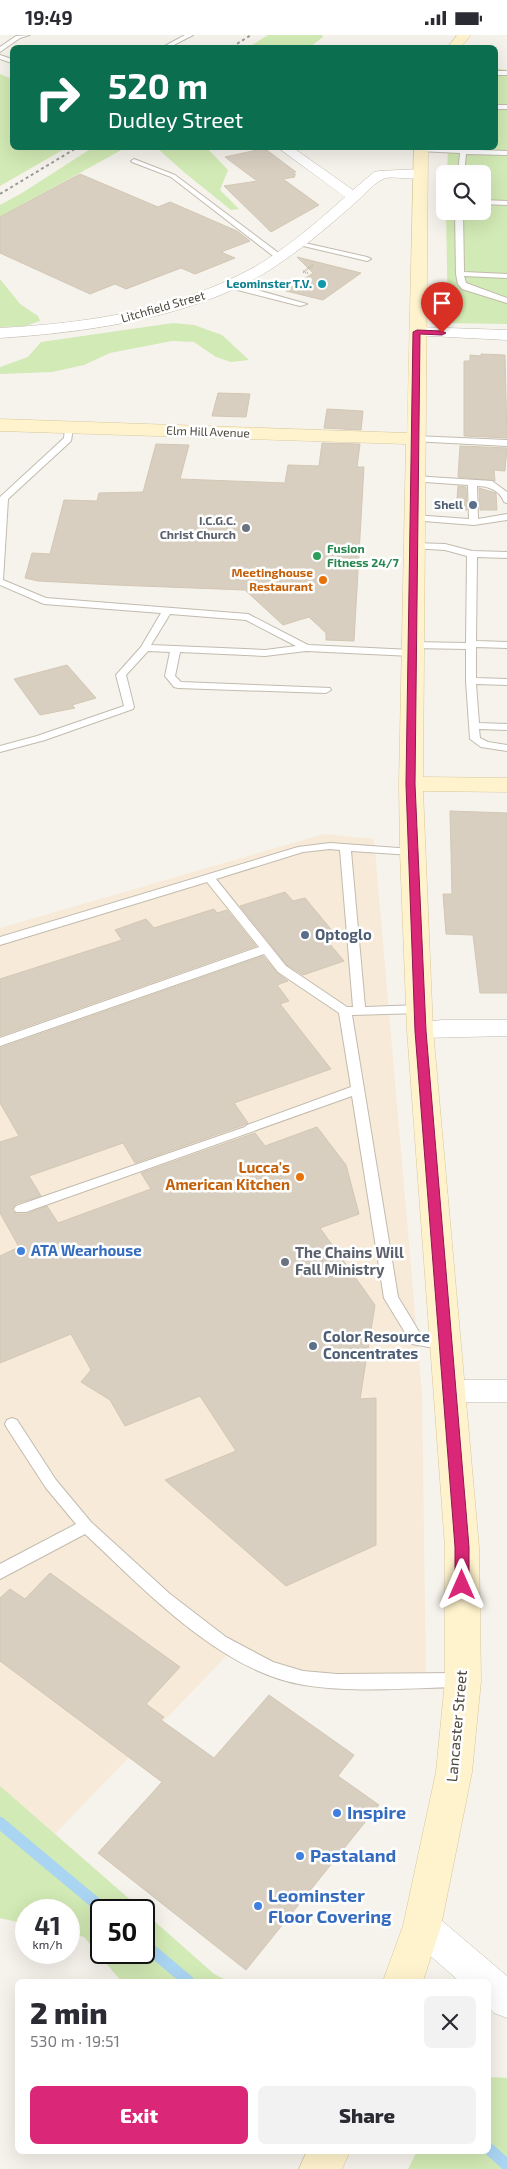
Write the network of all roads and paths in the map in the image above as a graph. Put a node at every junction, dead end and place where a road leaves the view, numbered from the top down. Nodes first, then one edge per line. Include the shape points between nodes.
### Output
1 (27, 35) edge
2 (190, 35) edge
3 (464, 35) edge
4 (170, 45) edge
5 (456, 45) edge
6 (0, 50) edge
7 (287, 150) edge
8 (463, 152) junction
9 (507, 153) edge
10 (421, 157) edge
11 (134, 161) dead end
12 (462, 165) edge
13 (379, 175) junction
14 (352, 196) junction
15 (491, 202) edge
16 (507, 203) edge
17 (459, 220) edge
18 (299, 243) junction
19 (280, 257) junction
20 (367, 259) dead end
21 (314, 265) dead end
22 (308, 273) dead end
23 (460, 274) junction
24 (507, 276) edge
25 (229, 285) junction
26 (507, 301) edge
27 (303, 305) dead end
28 (417, 332) junction
29 (0, 333) edge
30 (507, 335) edge
31 (0, 425) edge
32 (69, 428) junction
33 (415, 439) junction
34 (507, 443) edge
35 (414, 479) junction
36 (472, 482) junction
37 (507, 500) edge
38 (507, 517) edge
39 (414, 518) junction
40 (474, 521) junction
41 (414, 546) junction
42 (472, 554) junction
43 (507, 555) edge
44 (0, 578) edge
45 (0, 582) edge
46 (166, 611) junction
47 (472, 645) junction
48 (507, 645) edge
49 (145, 648) junction
50 (306, 648) junction
51 (176, 649) junction
52 (412, 649) junction
53 (471, 681) junction
54 (507, 682) edge
55 (326, 690) dead end
56 (507, 727) edge
57 (474, 732) junction
58 (507, 733) edge
59 (507, 740) edge
60 (507, 747) edge
61 (0, 749) edge
62 (411, 784) junction
63 (507, 785) edge
64 (482, 786) junction
65 (507, 790) edge
66 (345, 847) junction
67 (412, 852) junction
68 (209, 877) junction
69 (0, 941) edge
70 (266, 949) junction
71 (345, 1011) junction
72 (359, 1011) junction
73 (420, 1020) junction
74 (507, 1028) edge
75 (0, 1042) edge
76 (358, 1089) junction
77 (21, 1209) dead end
78 (445, 1345) junction
79 (449, 1391) junction
80 (507, 1391) edge
81 (12, 1425) dead end
82 (86, 1525) junction
83 (0, 1572) edge
84 (463, 1681) junction
85 (422, 1926) junction
86 (404, 1979) edge
87 (483, 1979) edge
88 (491, 1986) edge
89 (507, 2000) edge
90 (328, 2154) edge
91 (320, 2169) edge

1 - 6 lane via 18,37
2 - 4 lane
3 - 5 main road
7 - 14 street
8 - 9 lane
8 - 10 lane
8 - 12 lane
10 - 13 street
10 - 13 street, Litchfield Street
10 - 28 main road, Lancaster Street
11 - 19 lane via 173,176
13 - 14 street, Litchfield Street
14 - 18 street, Litchfield Street
15 - 16 lane
17 - 23 lane
18 - 19 street, Litchfield Street
18 - 20 lane
19 - 25 street, Litchfield Street
21 - 22 path via 303,272
23 - 24 lane
23 - 26 lane via 465,287
25 - 27 lane
25 - 29 street, Litchfield Street via 178,305 104,323
28 - 30 street
28 - 33 main road, Lancaster Street
31 - 32 main road, Elm Hill Avenue
32 - 33 main road, Elm Hill Avenue
32 - 44 lane via 68,439 4,499
33 - 34 lane
33 - 35 main road, Lancaster Street
35 - 36 lane
35 - 39 main road, Lancaster Street
36 - 37 lane via 492,484
36 - 40 lane
38 - 40 lane
39 - 40 lane
39 - 41 main road, Lancaster Street
41 - 42 lane via 445,547
41 - 52 main road, Lancaster Street
42 - 43 lane
42 - 47 lane
45 - 46 lane via 44,601
46 - 49 lane
46 - 50 lane via 248,617
47 - 48 lane
47 - 52 lane
47 - 53 lane
49 - 51 lane
49 - 61 lane via 121,675 129,707 42,738
50 - 51 lane via 265,653
50 - 52 lane
51 - 55 lane via 170,675 178,685
52 - 62 main road, Lancaster Street
53 - 54 lane
53 - 57 lane
56 - 57 lane
57 - 58 lane
57 - 59 lane
57 - 60 lane via 485,745
62 - 64 main road
62 - 67 main road, Lancaster Street
63 - 64 main road
64 - 65 street
66 - 67 lane
66 - 68 lane via 302,849
66 - 72 lane
67 - 73 main road, Lancaster Street
68 - 69 lane
68 - 70 lane
70 - 71 lane via 282,969
70 - 75 lane
71 - 72 lane
71 - 76 lane
72 - 73 lane
73 - 74 street via 442,1028
73 - 78 main road, Lancaster Street
76 - 77 lane
76 - 78 lane via 391,1298 417,1340
78 - 79 main road, Lancaster Street
79 - 80 street
79 - 84 main road, Lancaster Street via 462,1547
81 - 82 lane via 51,1484
82 - 83 lane
82 - 84 lane via 165,1599 220,1642 270,1668 303,1678 337,1681
84 - 85 main road, Lancaster Street via 454,1772
85 - 86 main road, Lancaster Street
85 - 87 street
88 - 89 street
90 - 91 main road

